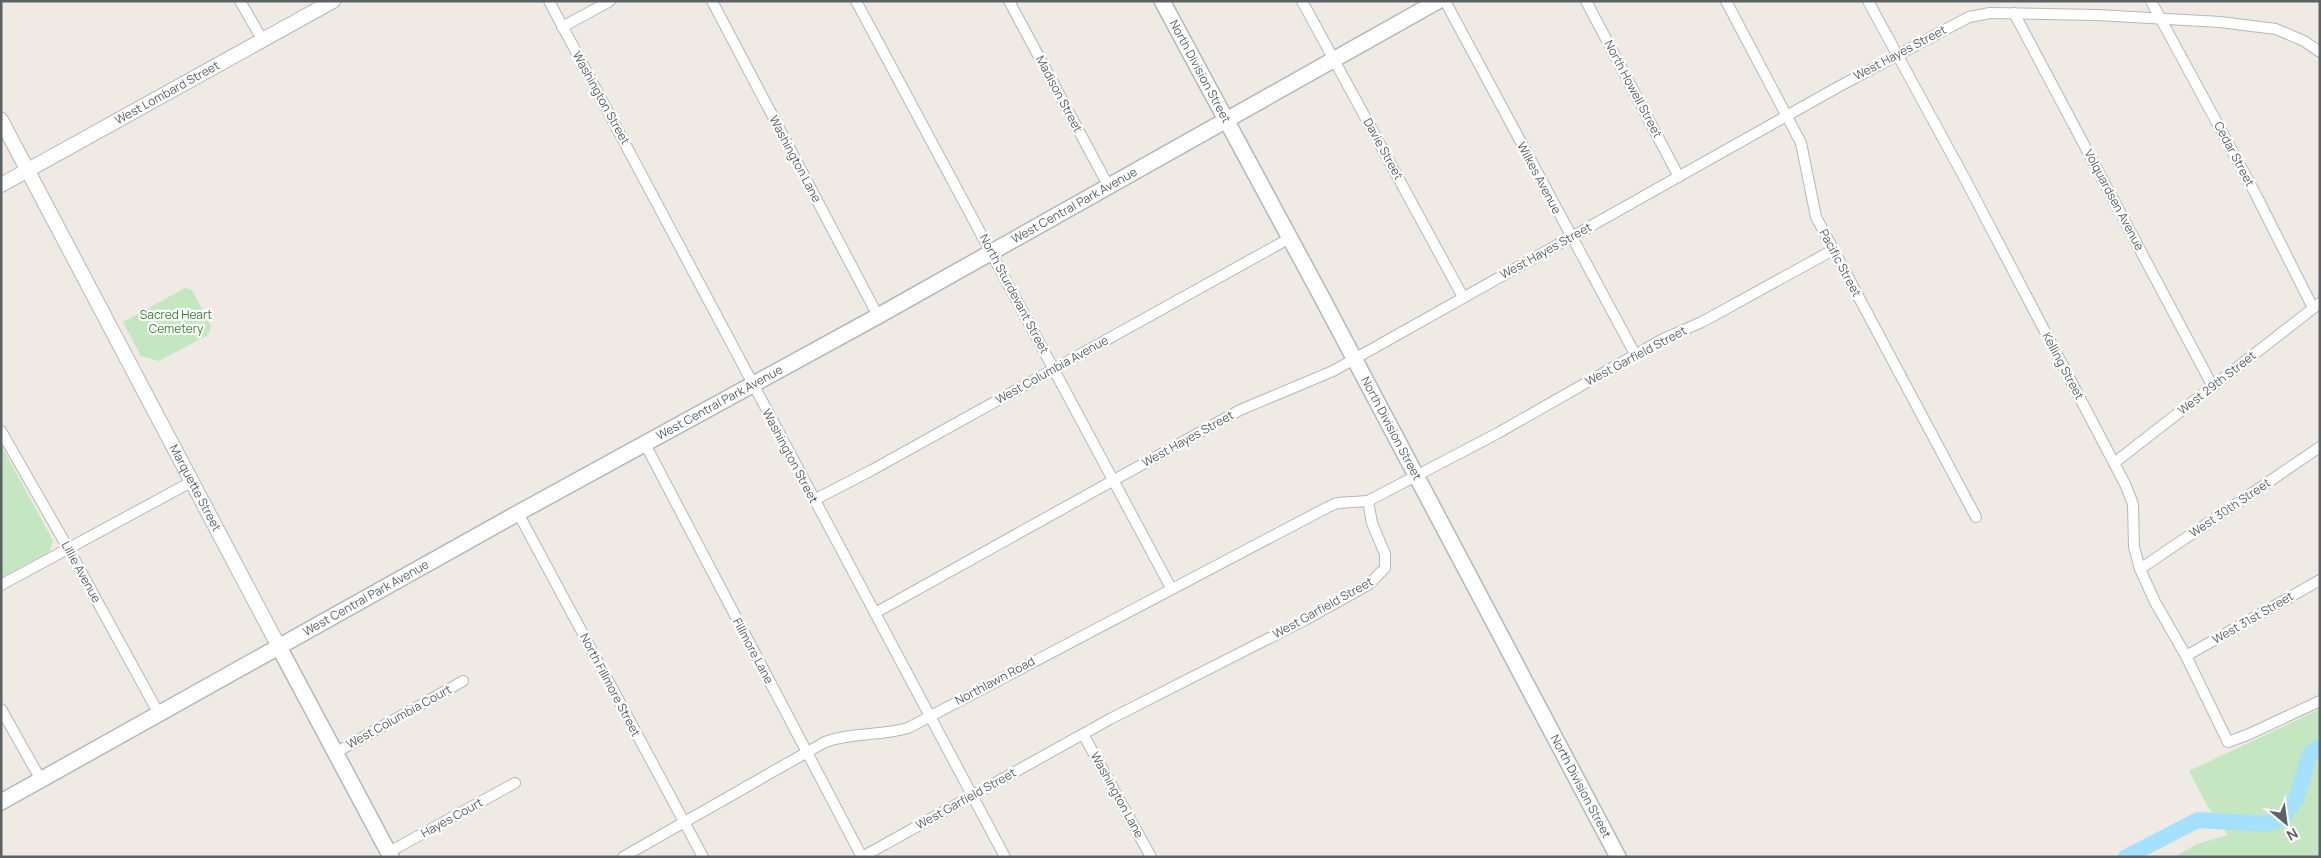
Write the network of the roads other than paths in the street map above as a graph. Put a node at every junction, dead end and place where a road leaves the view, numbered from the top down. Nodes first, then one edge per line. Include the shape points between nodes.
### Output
1 (240, 1) edge
2 (334, 1) edge
3 (549, 1) edge
4 (610, 1) edge
5 (712, 1) edge
6 (856, 1) edge
7 (1009, 1) edge
8 (1162, 1) edge
9 (1302, 1) edge
10 (1438, 1) edge
11 (1445, 1) edge
12 (1586, 1) edge
13 (1726, 1) edge
14 (1868, 1) edge
15 (2151, 1) edge
16 (2014, 13) junction
17 (2161, 19) junction
18 (562, 27) junction
19 (263, 41) junction
20 (2320, 52) edge
21 (1897, 55) junction
22 (1334, 59) junction
23 (1787, 116) junction
24 (1, 120) edge
25 (1225, 121) junction
26 (29, 170) junction
27 (1679, 177) junction
28 (1, 185) edge
29 (1109, 187) junction
30 (1290, 238) junction
31 (1571, 238) junction
32 (1833, 250) junction
33 (992, 252) junction
34 (1463, 297) junction
35 (2317, 306) edge
36 (878, 316) junction
37 (1635, 354) junction
38 (1354, 359) junction
39 (1055, 369) junction
40 (753, 385) junction
41 (2213, 387) junction
42 (1, 432) edge
43 (645, 444) junction
44 (2320, 447) edge
45 (2114, 463) junction
46 (1416, 476) junction
47 (1114, 480) junction
48 (191, 482) junction
49 (814, 500) junction
50 (1368, 501) junction
51 (518, 514) junction
52 (1976, 517) dead end
53 (68, 548) junction
54 (2140, 568) junction
55 (2320, 580) edge
56 (1, 585) edge
57 (1171, 588) junction
58 (875, 613) junction
59 (279, 647) junction
60 (2186, 656) junction
61 (462, 681) dead end
62 (2320, 701) edge
63 (1, 708) edge
64 (159, 714) junction
65 (930, 716) junction
66 (1083, 734) junction
67 (807, 752) junction
68 (335, 753) junction
69 (41, 780) junction
70 (515, 783) dead end
71 (972, 795) junction
72 (1, 802) edge
73 (684, 822) junction
74 (390, 855) edge
75 (622, 857) edge
76 (703, 857) edge
77 (862, 857) edge
78 (1005, 857) edge
79 (1151, 857) edge
80 (1618, 857) edge

1 - 19 street
2 - 19 street, West Lombard Street
3 - 18 street, Washington Street
4 - 18 street
5 - 36 street, Washington Lane
6 - 33 street, North Sturdevant Street
7 - 29 street, Madison Street
8 - 25 main road, North Division Street
9 - 22 street, Davie Street
10 - 22 main road, West Central Park Avenue
11 - 31 street, Wilkes Avenue
12 - 27 street, North Howell Street
13 - 23 street, Pacific Street
14 - 21 street, Kelling Street
15 - 17 street, Cedar Street
16 - 17 street, West Hayes Street
16 - 21 street, West Hayes Street via 1969,17
16 - 41 street, Volquardsen Avenue
17 - 20 street, West Hayes Street via 2276,29
17 - 35 street, Cedar Street
18 - 40 street, Washington Street
19 - 26 street, West Lombard Street
21 - 23 street, West Hayes Street
21 - 45 street, Kelling Street
22 - 25 main road, West Central Park Avenue
22 - 34 street, Davie Street
23 - 27 street, West Hayes Street
23 - 32 street, Pacific Street via 1802,150 1816,217
24 - 26 street, Marquette Street
25 - 29 main road, West Central Park Avenue
25 - 30 main road, North Division Street
26 - 28 street, West Lombard Street
26 - 48 street, Marquette Street
27 - 31 street, West Hayes Street
29 - 33 main road, West Central Park Avenue
30 - 38 main road, North Division Street
30 - 39 street, West Columbia Avenue
31 - 34 street, West Hayes Street
31 - 37 street, Wilkes Avenue
32 - 37 street, West Garfield Street via 1702,322
32 - 52 street, Pacific Street
33 - 36 main road, West Central Park Avenue
33 - 39 street, North Sturdevant Street
34 - 38 street, West Hayes Street
35 - 41 street, West 29th Street
36 - 40 main road, West Central Park Avenue
37 - 46 street, West Garfield Street
38 - 46 main road, North Division Street
38 - 47 street, West Hayes Street via 1240,410
39 - 47 street, North Sturdevant Street
39 - 49 street, West Columbia Avenue
40 - 43 main road, West Central Park Avenue
40 - 49 street, Washington Street
41 - 45 street, West 29th Street
42 - 53 street, Lillie Avenue
43 - 51 main road, West Central Park Avenue
43 - 67 street, Fillmore Lane
44 - 54 street, West 30th Street
45 - 54 street, Kelling Street via 2133,504 2134,547
46 - 50 street, West Garfield Street
46 - 80 main road, North Division Street
47 - 57 street, North Sturdevant Street
47 - 58 street, West Hayes Street
48 - 53 street
48 - 59 street, Marquette Street
49 - 58 street, Washington Street
50 - 57 street, Northlawn Road via 1337,503
50 - 66 street, West Garfield Street via 1372,523 1385,554 1385,568 1368,585
51 - 59 main road, West Central Park Avenue
51 - 73 street, North Fillmore Street
53 - 56 street
53 - 64 street, Lillie Avenue
54 - 60 street, Kelling Street
55 - 60 street, West 31st Street
57 - 65 street, Northlawn Road
58 - 65 street, Washington Street
59 - 64 main road, West Central Park Avenue
59 - 68 main road, Marquette Street
60 - 62 street, Kelling Street via 2228,742
61 - 68 street, West Columbia Court
63 - 69 street
64 - 69 main road, West Central Park Avenue
65 - 67 street, Northlawn Road via 895,732 840,736
65 - 71 street, Washington Street
66 - 71 street, West Garfield Street
66 - 79 street, Washington Lane
67 - 73 street, Northlawn Road
67 - 77 street, Fillmore Lane
68 - 74 main road, Marquette Street
69 - 72 main road, West Central Park Avenue
70 - 74 street, Hayes Court
71 - 77 street, West Garfield Street
71 - 78 street, Washington Street
73 - 75 street, Northlawn Road
73 - 76 street, North Fillmore Street

